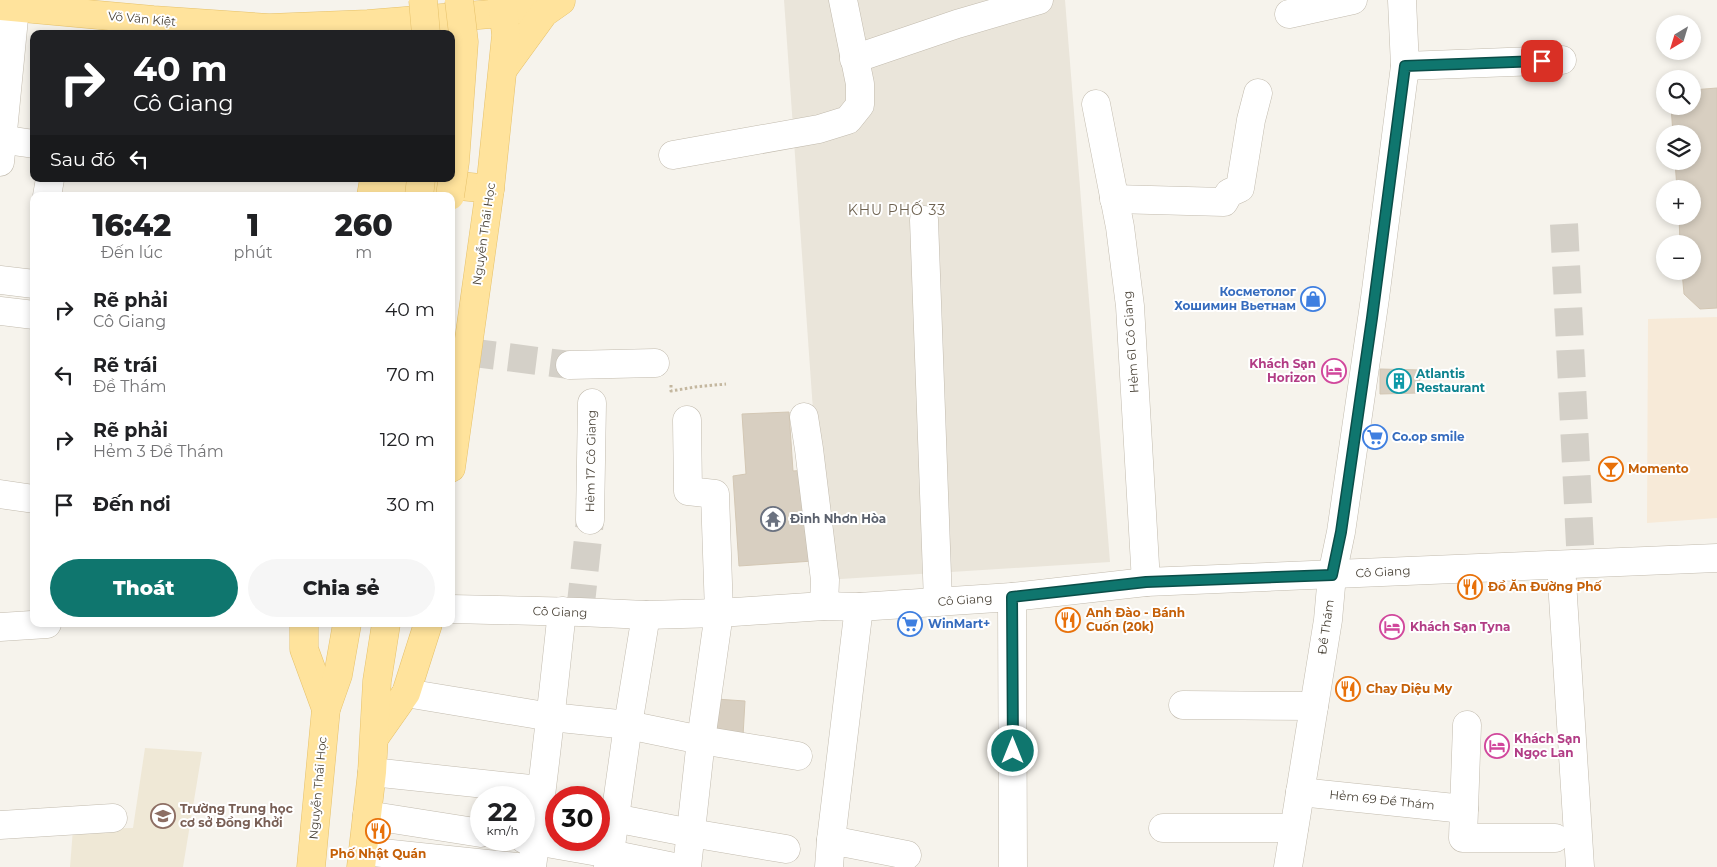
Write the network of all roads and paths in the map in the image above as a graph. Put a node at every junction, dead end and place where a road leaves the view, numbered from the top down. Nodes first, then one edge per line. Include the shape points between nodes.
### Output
1 (424, 0) edge
2 (459, 0) edge
3 (553, 0) edge
4 (562, 0) edge
5 (843, 0) edge
6 (1039, 0) edge
7 (1353, 0) edge
8 (1402, 0) edge
9 (7, 7) edge
10 (502, 7) edge
11 (1289, 14) dead end
12 (367, 19) edge
13 (265, 30) edge
14 (284, 30) edge
15 (426, 30) edge
16 (854, 59) junction
17 (1562, 60) dead end
18 (1405, 66) junction
19 (503, 69) junction
20 (1258, 93) dead end
21 (1096, 104) dead end
22 (30, 144) edge
23 (1, 147) edge
24 (673, 155) dead end
25 (455, 162) edge
26 (420, 182) edge
27 (490, 189) junction
28 (1114, 199) junction
29 (924, 220) dead end
30 (0, 280) edge
31 (30, 284) edge
32 (0, 311) edge
33 (30, 315) edge
34 (570, 365) tunnel mouth
35 (663, 373) joint
36 (726, 384) dead end
37 (592, 403) dead end
38 (804, 417) dead end
39 (688, 420) dead end
40 (455, 439) edge
41 (0, 494) edge
42 (30, 498) edge
43 (590, 520) tunnel mouth
44 (1717, 558) edge
45 (1561, 565) junction
46 (1332, 575) junction
47 (1146, 582) junction
48 (1012, 597) junction
49 (938, 602) junction
50 (824, 606) junction
51 (859, 607) junction
52 (455, 609) edge
53 (562, 611) junction
54 (718, 613) junction
55 (646, 616) junction
56 (30, 625) edge
57 (0, 627) edge
58 (304, 627) edge
59 (346, 627) edge
60 (386, 627) edge
61 (427, 627) edge
62 (406, 693) junction
63 (1183, 706) dead end
64 (1314, 706) junction
65 (326, 709) junction
66 (551, 716) junction
67 (628, 725) junction
68 (1467, 725) dead end
69 (375, 737) junction
70 (701, 740) junction
71 (798, 756) dead end
72 (372, 772) junction
73 (546, 786) edge
74 (1300, 792) junction
75 (545, 801) edge
76 (610, 803) edge
77 (1464, 809) junction
78 (367, 815) junction
79 (610, 817) edge
80 (113, 818) dead end
81 (0, 826) edge
82 (1162, 828) dead end
83 (1294, 828) junction
84 (470, 831) edge
85 (535, 833) edge
86 (691, 833) junction
87 (1555, 838) dead end
88 (831, 840) junction
89 (786, 849) dead end
90 (535, 850) edge
91 (907, 855) dead end
92 (362, 859) edge
93 (609, 860) edge
94 (311, 867) edge
95 (517, 867) edge
96 (674, 867) edge
97 (687, 867) edge
98 (829, 867) edge
99 (1013, 867) edge
100 (1288, 867) edge
101 (1580, 867) edge

1 - 15 main road, bridge
2 - 25 main road, bridge via 464,42
3 - 10 main road, Võ Văn Kiệt
4 - 19 main road via 544,12
5 - 16 street
6 - 16 street
7 - 11 street
8 - 18 street, Ðề Thám
9 - 13 main road, Võ Văn Kiệt
9 - 23 street
10 - 12 main road, Võ Văn Kiệt
10 - 19 main road, Nguyễn Thái Học via 506,35
12 - 14 main road, Võ Văn Kiệt
16 - 24 street via 860,84 860,105 848,120 819,130
17 - 18 street
18 - 46 street, Ðề Thám via 1371,327
19 - 27 main road, Nguyễn Thái Học
20 - 28 street via 1240,188 1229,193 1224,202
21 - 28 street, Hẻm 61 Cô Giang
22 - 23 street
26 - 27 main road
27 - 40 main road, Nguyễn Thái Học
28 - 47 street, Hẻm 61 Cô Giang via 1130,306
29 - 49 street
30 - 31 street
32 - 33 street
34 - 35 street
35 - 36 path via 671,391
37 - 43 street, Hẻm 17 Cô Giang
38 - 50 street via 825,580
39 - 54 street via 688,491 715,494
41 - 42 street
44 - 45 street, Cô Giang
45 - 46 street, Cô Giang
45 - 101 street
46 - 47 street, Cô Giang
46 - 64 street, Ðề Thám
47 - 48 street, Cô Giang
48 - 49 street, Cô Giang
48 - 99 street
49 - 51 street, Cô Giang
50 - 51 street, Cô Giang
50 - 54 street, Cô Giang
51 - 88 street
52 - 53 street, Cô Giang
53 - 55 street, Cô Giang
53 - 66 street
54 - 55 street, Cô Giang
54 - 70 street
55 - 67 street
56 - 57 street
58 - 65 main road, Nguyễn Thái Học via 304,649
59 - 65 main road, Nguyễn Thái Học via 338,675
60 - 69 main road via 377,681
61 - 62 main road
62 - 66 street
62 - 69 main road
63 - 64 street
64 - 74 street, Ðề Thám
65 - 94 main road, Nguyễn Thái Học
66 - 67 street
66 - 73 street
67 - 70 street
67 - 76 street
68 - 77 street
69 - 72 main road
70 - 71 street
70 - 86 street
72 - 75 street
72 - 78 main road
74 - 77 street, Hẻm 69 Đề Thám
74 - 83 street, Ðề Thám
75 - 85 street
77 - 87 street via 1463,838
78 - 84 street
78 - 92 main road
79 - 86 street
80 - 81 street
82 - 83 street
83 - 100 street, Ðề Thám
86 - 89 street
86 - 97 street
88 - 91 street
88 - 98 street
90 - 93 street
92 - 95 street
93 - 96 street

